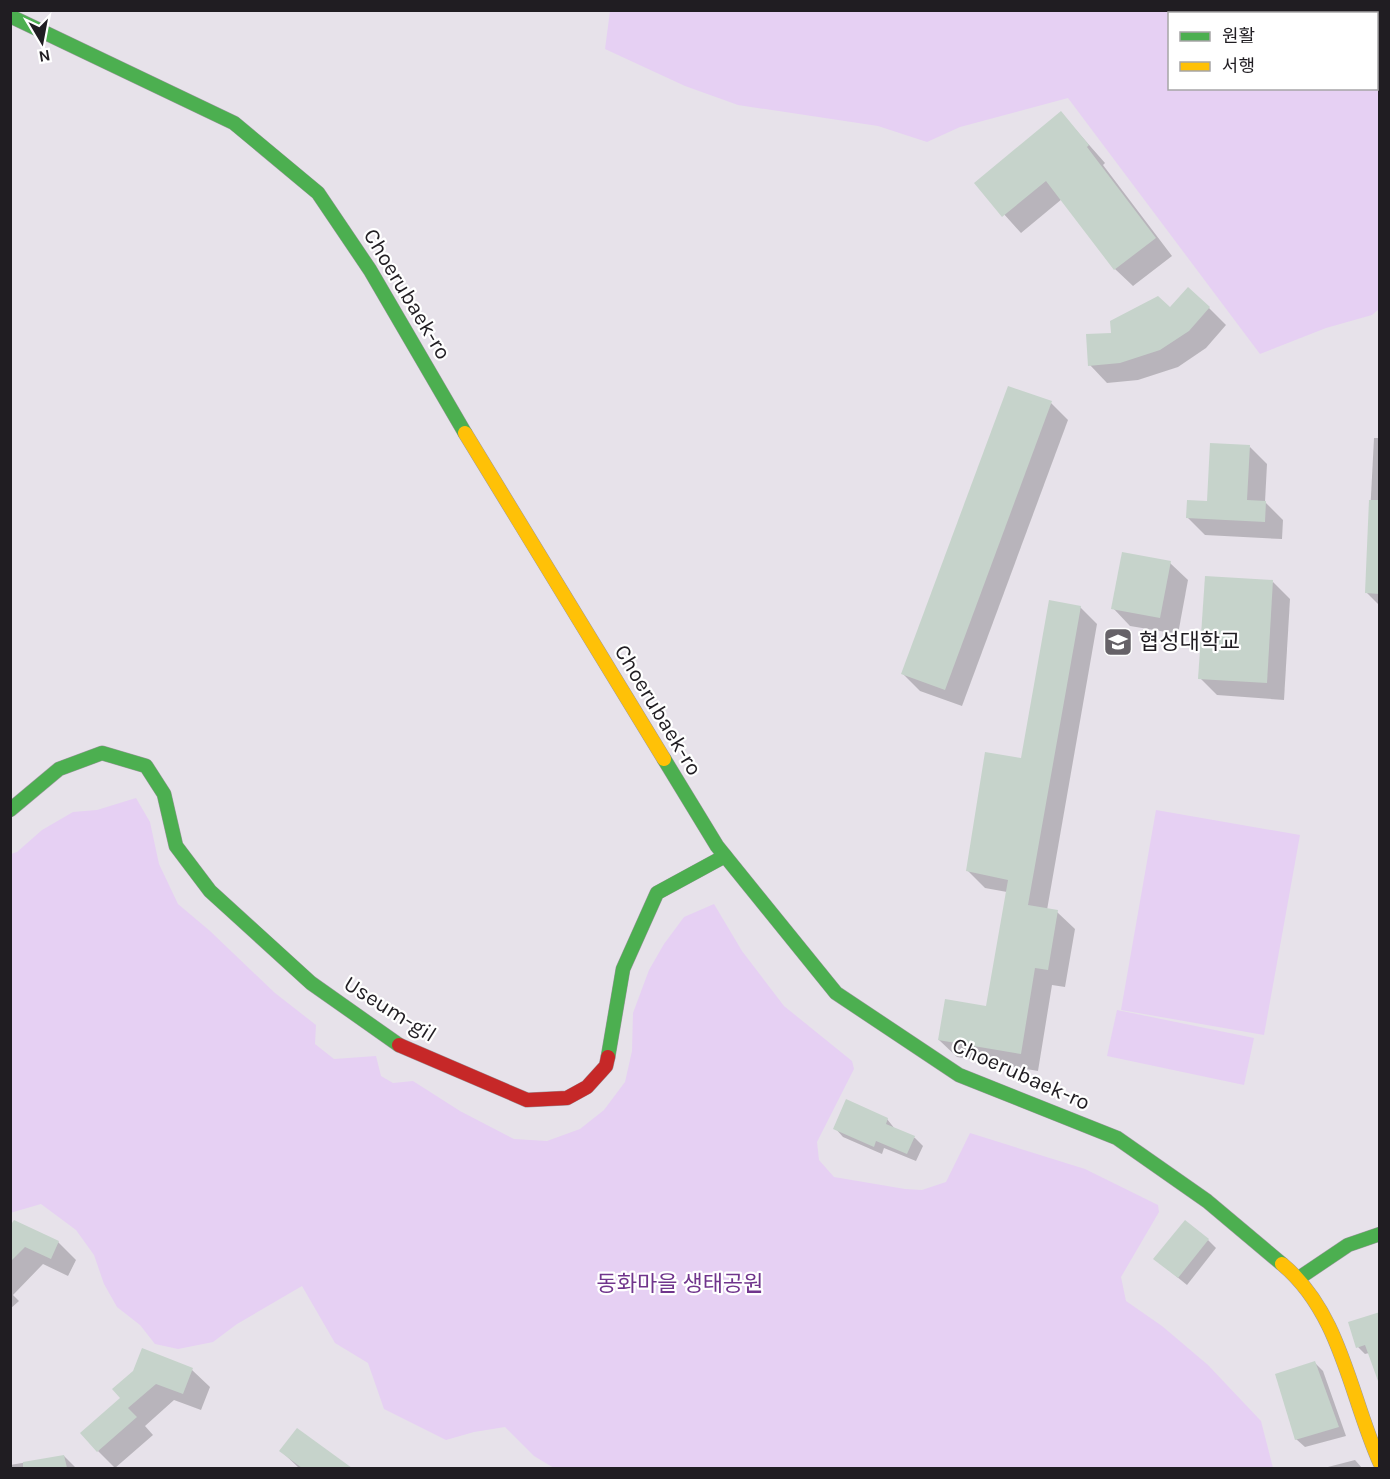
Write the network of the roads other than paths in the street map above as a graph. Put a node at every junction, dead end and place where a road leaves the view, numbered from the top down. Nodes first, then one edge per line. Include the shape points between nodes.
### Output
1 (10, 16) edge
2 (10, 810) edge
3 (725, 856) junction
4 (1380, 1234) edge
5 (1299, 1278) junction
6 (1380, 1463) edge

1 - 3 street, Choerubaek-ro via 234,123 318,193 370,270 477,454
2 - 3 street, Useum-gil via 59,769 102,753 146,766 164,795 176,846 210,891 311,983 403,1047 527,1100 567,1098 587,1087 606,1066 623,969 657,893
3 - 5 street, Choerubaek-ro via 836,993 959,1075 1117,1138 1207,1201
4 - 5 street via 1348,1245
5 - 6 street, Choerubaek-ro via 1338,1343 1365,1432

